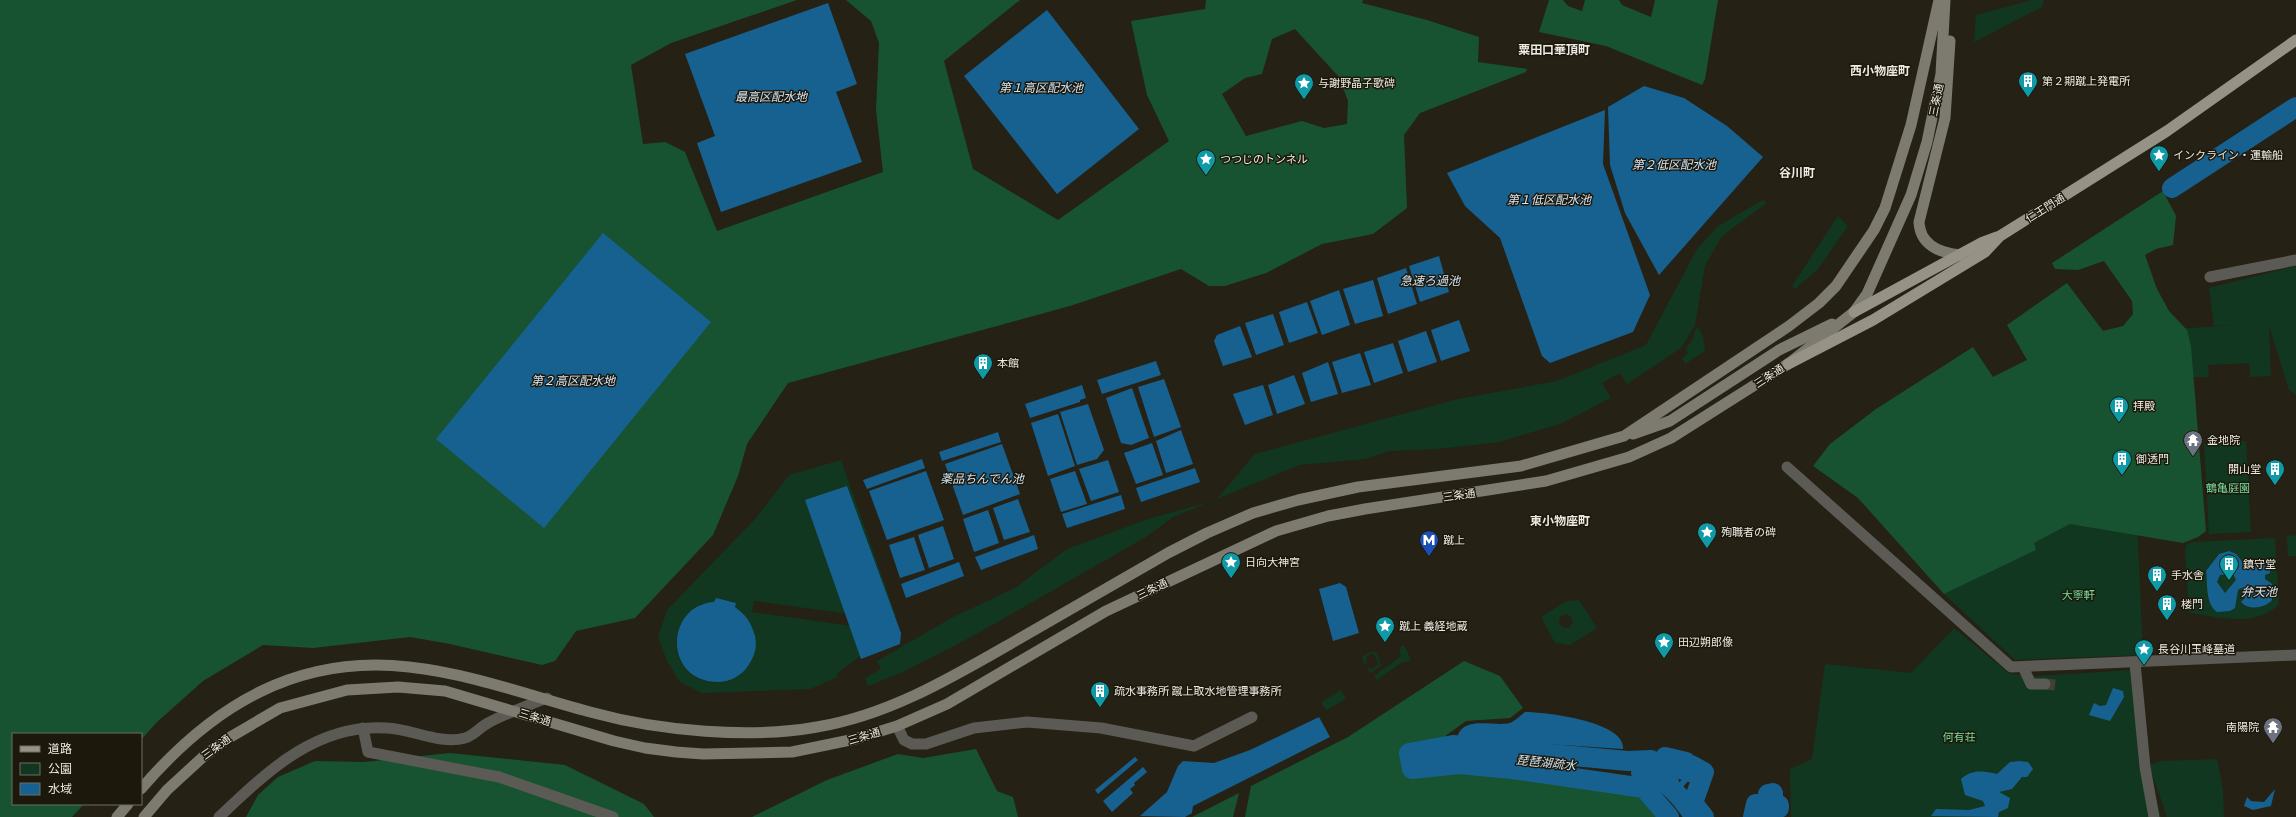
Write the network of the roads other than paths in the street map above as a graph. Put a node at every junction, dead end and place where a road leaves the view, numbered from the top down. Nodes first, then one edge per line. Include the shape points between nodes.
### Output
1 (1939, 0) edge
2 (1945, 0) edge
3 (1949, 0) edge
4 (2296, 40) edge
5 (2000, 236) junction
6 (1960, 255) junction
7 (2296, 260) edge
8 (2210, 277) dead end
9 (1854, 312) junction
10 (1788, 364) junction
11 (1624, 436) junction
12 (1787, 467) dead end
13 (2296, 655) edge
14 (2135, 663) junction
15 (2023, 667) junction
16 (2045, 684) tunnel mouth
17 (547, 698) junction
18 (516, 711) junction
19 (1252, 717) dead end
20 (897, 726) junction
21 (363, 728) junction
22 (142, 788) edge
23 (127, 805) edge
24 (117, 817) edge
25 (144, 817) edge
26 (219, 817) edge
27 (613, 817) edge
28 (2154, 817) edge

1 - 11 main road, 三条通 via 1911,125 1885,208 1874,230 1836,286 1790,326
2 - 9 main road, 三条通 via 1941,74 1927,142 1911,196 1892,241 1867,294
3 - 6 main road via 1950,69 1945,118 1919,222 1922,235 1934,248
4 - 5 main road, 仁王門通 via 2167,131
5 - 6 main road
5 - 10 main road, 仁王門通 via 1985,252 1873,320
6 - 9 main road
7 - 8 street
9 - 10 main road, 三条通
9 - 11 main road via 1779,350 1670,421 1652,429
10 - 20 main road, 三条通 via 1671,438 1629,457 1546,481 1365,509 1328,516 1276,531 1106,611 965,694
11 - 17 main road, 三条通 via 1521,466 1358,487 1253,513 1168,553 935,687 863,716 816,727 730,732 676,729 596,714
12 - 15 street via 2011,667
13 - 14 street
14 - 15 street
14 - 28 street via 2145,767
15 - 16 street via 2031,684
17 - 18 street
17 - 22 main road, 三条通 via 462,676 412,667 373,664 327,669 289,678 262,689 225,712 188,741
18 - 20 main road, 三条通 via 614,741 645,748 703,754 792,752 855,739
18 - 21 street via 488,723 466,738 448,740 387,728
18 - 25 main road, 三条通 via 445,692 398,687 347,690 301,701 274,711 227,739 167,790
19 - 20 street via 1194,746 1100,728 1032,722 974,728 926,744 912,744 904,740
21 - 26 street via 332,734 297,750 259,778
21 - 27 street via 368,752 499,777
23 - 24 main road

